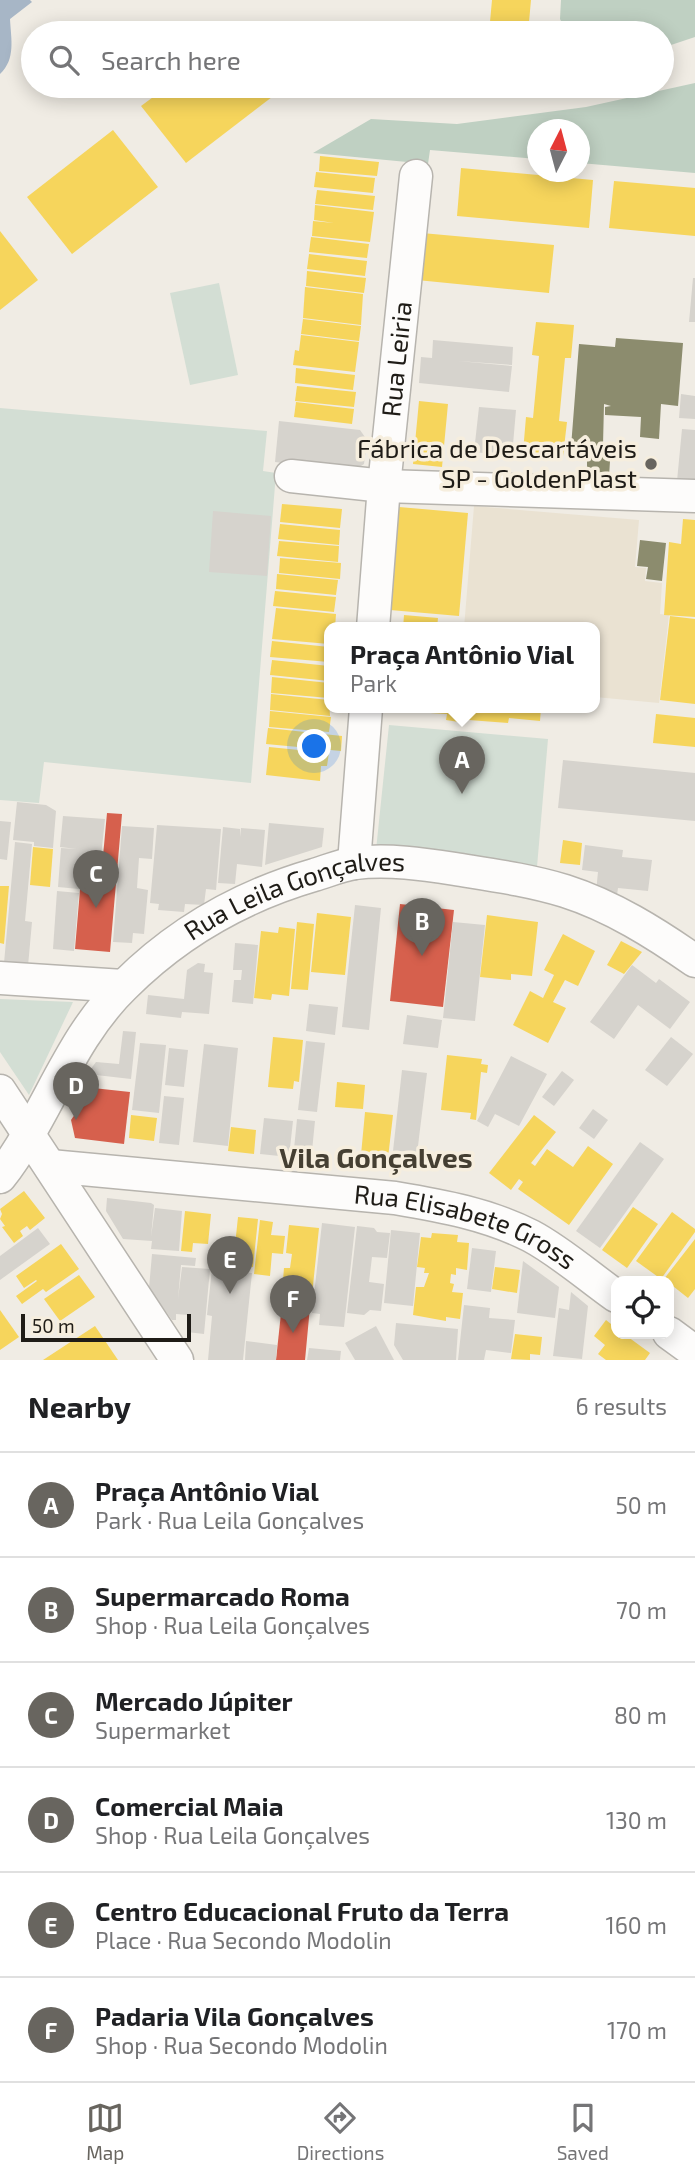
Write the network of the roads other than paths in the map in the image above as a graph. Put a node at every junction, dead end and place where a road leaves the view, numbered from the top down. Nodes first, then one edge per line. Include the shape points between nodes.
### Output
1 (416, 176) dead end
2 (291, 476) dead end
3 (384, 485) junction
4 (695, 496) edge
5 (373, 622) edge
6 (366, 713) edge
7 (354, 863) junction
8 (695, 961) edge
9 (0, 978) edge
10 (123, 986) junction
11 (0, 1091) edge
12 (29, 1135) junction
13 (50, 1166) junction
14 (0, 1177) edge
15 (611, 1292) edge
16 (674, 1337) edge
17 (695, 1352) edge
18 (177, 1360) edge

1 - 3 street, Rua Leiria
2 - 3 street
3 - 4 street
3 - 5 street, Rua Leiria
6 - 7 street
7 - 8 street, Rua Leila Gonçalves via 433,866 565,891 618,913
7 - 10 street, Rua Leila Gonçalves via 223,910
9 - 10 street
10 - 12 street, Rua Leila Gonçalves via 84,1033
11 - 12 street
12 - 13 street
12 - 14 street, Rua Leila Gonçalves
13 - 15 street, Rua Elisabete Gross via 446,1206 533,1237
13 - 18 street
16 - 17 street

